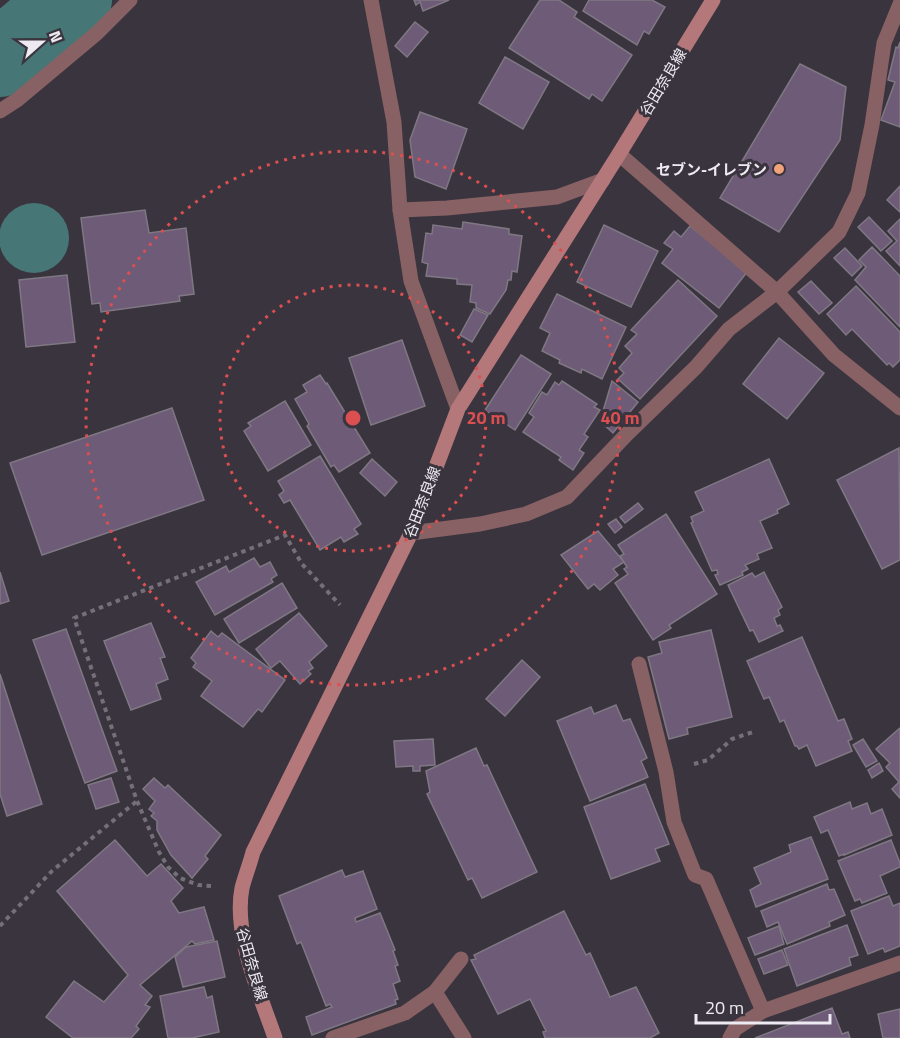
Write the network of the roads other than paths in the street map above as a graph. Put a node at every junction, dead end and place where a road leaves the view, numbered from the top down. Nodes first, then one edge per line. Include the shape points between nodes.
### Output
1 (129, 0) edge
2 (371, 0) edge
3 (713, 0) edge
4 (900, 4) edge
5 (0, 111) edge
6 (619, 154) junction
7 (603, 180) junction
8 (400, 210) junction
9 (777, 292) junction
10 (900, 408) edge
11 (458, 409) junction
12 (411, 533) junction
13 (639, 664) dead end
14 (460, 959) dead end
15 (900, 963) edge
16 (435, 992) junction
17 (763, 1011) junction
18 (275, 1038) edge
19 (333, 1038) edge
20 (464, 1038) edge
21 (730, 1038) edge

1 - 5 street via 97,33
2 - 8 street via 394,122
3 - 6 main road, 谷田奈良線
4 - 9 street via 884,44 858,193 839,232
6 - 7 main road, 谷田奈良線
6 - 9 street
7 - 8 street via 556,197
7 - 11 main road, 谷田奈良線
8 - 11 street via 411,281
9 - 10 street via 834,355
9 - 12 street via 729,329 567,497 526,514
11 - 12 main road, 谷田奈良線
12 - 18 main road, 谷田奈良線 via 253,852 242,889 240,923
13 - 17 street via 666,772 674,822 695,875 706,879
14 - 16 street
15 - 17 street
16 - 19 street via 405,1013
16 - 20 street
17 - 21 street via 735,1029

